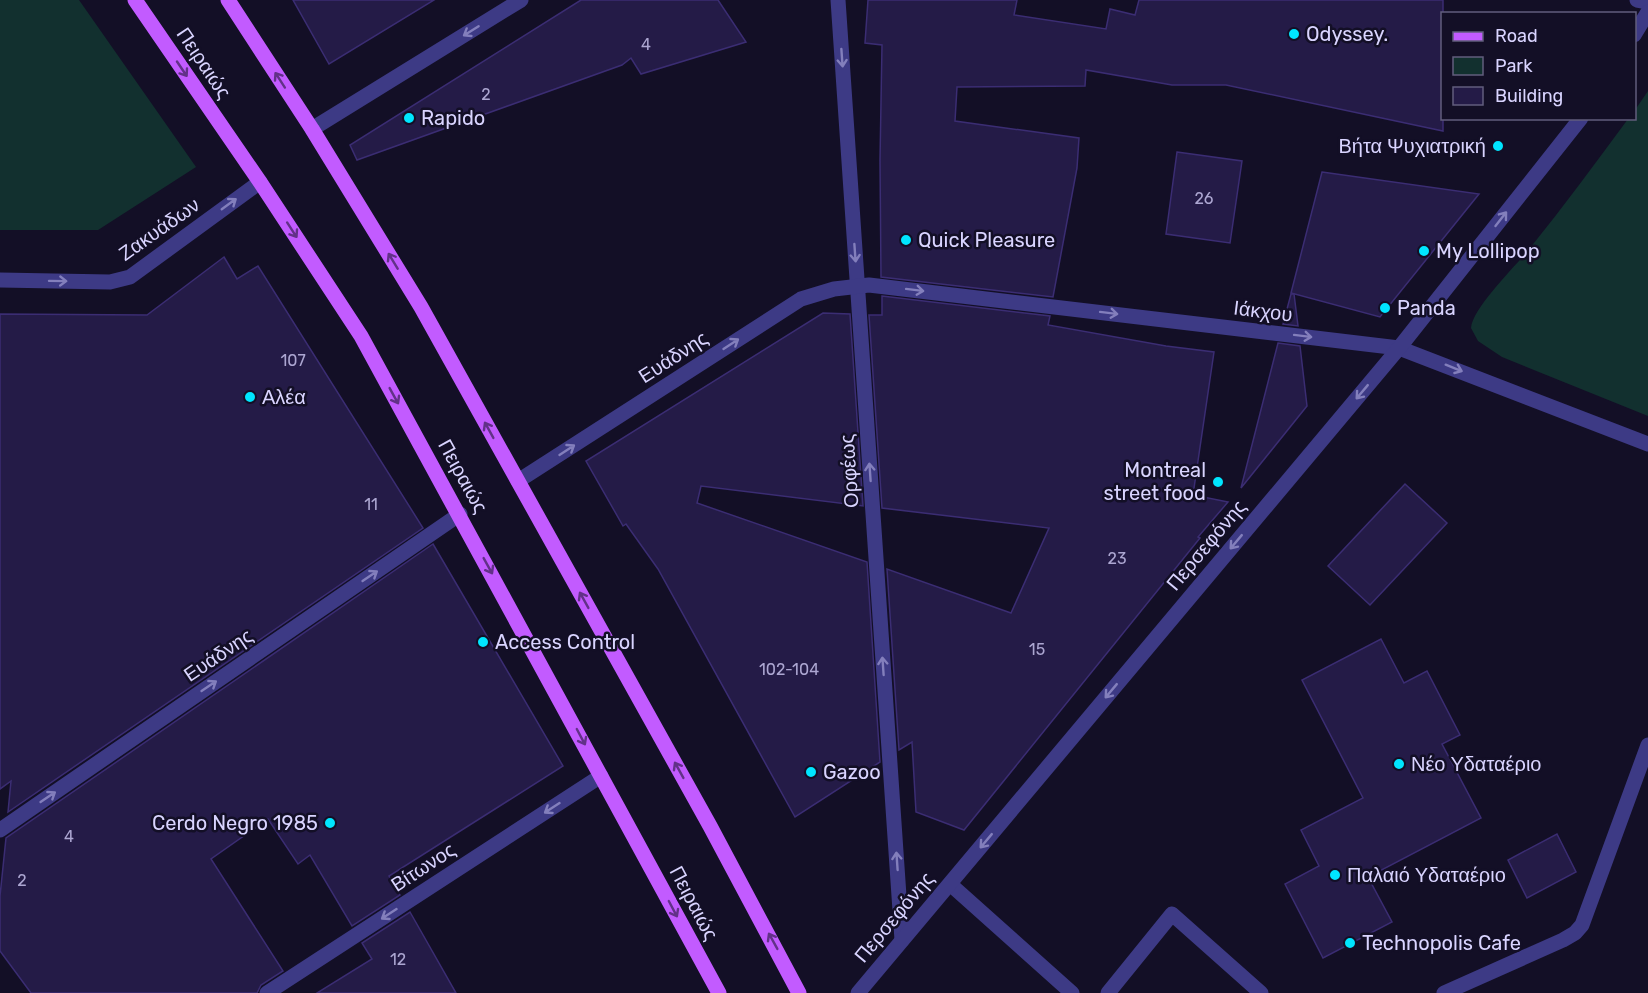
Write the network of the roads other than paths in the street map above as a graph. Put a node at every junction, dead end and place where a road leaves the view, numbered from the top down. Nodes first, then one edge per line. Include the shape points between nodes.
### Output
1 (135, 0) edge
2 (228, 0) edge
3 (520, 0) edge
4 (838, 0) edge
5 (1637, 0) edge
6 (1648, 2) edge
7 (1648, 12) edge
8 (1636, 33) edge
9 (1579, 120) edge
10 (312, 129) junction
11 (260, 182) junction
12 (0, 280) edge
13 (857, 285) junction
14 (1399, 348) junction
15 (1648, 444) edge
16 (518, 481) junction
17 (460, 514) junction
18 (1648, 745) edge
19 (601, 776) junction
20 (0, 830) edge
21 (950, 884) junction
22 (902, 940) junction
23 (267, 993) edge
24 (719, 993) edge
25 (799, 993) edge
26 (858, 993) edge
27 (1072, 993) edge
28 (1108, 993) edge
29 (1261, 993) edge
30 (1444, 993) edge

1 -> 11 main road, Πειραιώς
10 -> 2 main road
3 -> 10 street
4 -> 13 street, Ορφέως
5 - 6 street
7 - 8 street
14 -> 9 street, Περσεφόνης
16 -> 10 main road via 421,307
12 -> 11 street, Ζακυάδων via 110,282 130,277
11 -> 17 main road, Πειραιώς via 361,336
13 -> 14 street, Ιάκχου
16 -> 13 street, Ευάδνης via 801,299
22 -> 13 street, Ορφέως
14 -> 15 street, Ιάκχου
14 -> 21 street, Περσεφόνης
25 -> 16 main road
17 -> 19 main road, Πειραιώς
20 -> 17 street, Ευάδνης
18 - 30 street via 1582,925 1563,940
19 -> 23 street, Βίτωνος
19 -> 24 main road, Πειραιώς
21 - 22 street, Περσεφόνης
21 - 27 street
22 - 26 street, Περσεφόνης
28 - 29 street via 1173,914

